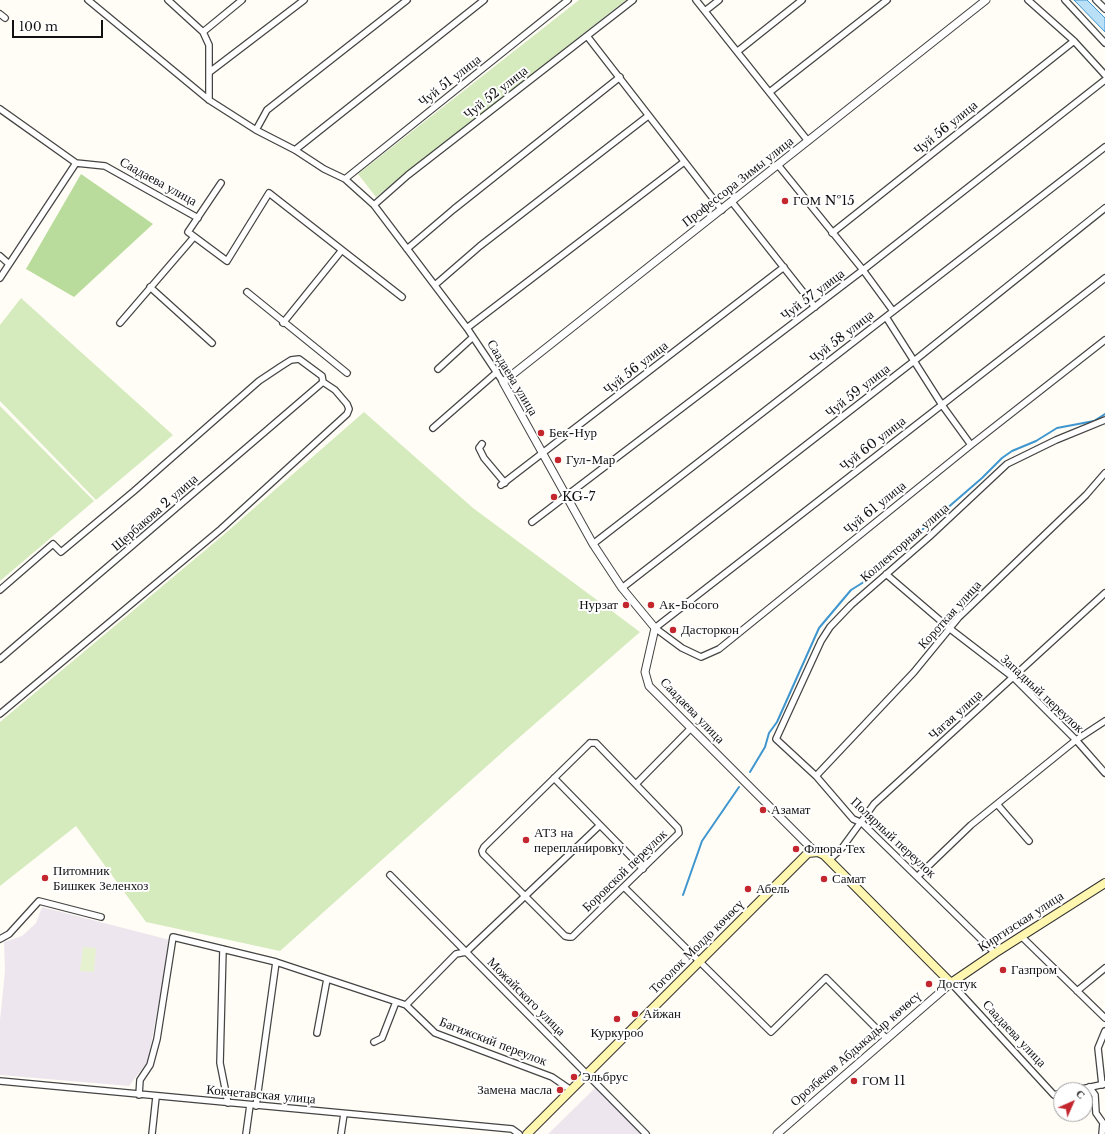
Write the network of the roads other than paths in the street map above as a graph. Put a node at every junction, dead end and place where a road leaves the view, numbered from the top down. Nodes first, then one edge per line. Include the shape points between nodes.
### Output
1 (88, 0) edge
2 (168, 0) edge
3 (242, 0) edge
4 (304, 0) edge
5 (407, 0) edge
6 (484, 0) edge
7 (568, 0) edge
8 (633, 0) edge
9 (696, 0) edge
10 (719, 0) edge
11 (802, 0) edge
12 (887, 0) edge
13 (986, 0) edge
14 (1028, 0) edge
15 (1065, 0) edge
16 (1096, 0) edge
17 (1105, 9) edge
18 (705, 11) junction
19 (203, 32) junction
20 (587, 36) junction
21 (1074, 41) junction
22 (1105, 42) edge
23 (738, 51) junction
24 (211, 71) junction
25 (1105, 75) edge
26 (620, 77) junction
27 (1105, 80) edge
28 (771, 92) junction
29 (209, 100) junction
30 (0, 110) edge
31 (648, 116) junction
32 (256, 130) junction
33 (808, 141) junction
34 (1105, 147) edge
35 (295, 150) junction
36 (684, 162) junction
37 (76, 163) junction
38 (778, 165) junction
39 (345, 179) junction
40 (221, 183) dead end
41 (732, 202) junction
42 (374, 205) junction
43 (1105, 208) edge
44 (722, 210) junction
45 (198, 218) junction
46 (832, 233) junction
47 (194, 236) junction
48 (407, 249) junction
49 (342, 250) junction
50 (0, 256) edge
51 (9, 264) junction
52 (784, 267) junction
53 (864, 270) junction
54 (0, 278) edge
55 (1105, 278) edge
56 (435, 285) junction
57 (150, 287) junction
58 (247, 292) dead end
59 (402, 297) dead end
60 (815, 307) junction
61 (893, 311) junction
62 (886, 316) junction
63 (120, 323) dead end
64 (283, 323) junction
65 (467, 328) junction
66 (473, 337) junction
67 (1105, 340) edge
68 (212, 343) dead end
69 (914, 361) junction
70 (438, 369) dead end
71 (497, 372) junction
72 (347, 373) dead end
73 (323, 382) junction
74 (503, 382) junction
75 (942, 405) junction
76 (1105, 420) edge
77 (433, 428) dead end
78 (482, 444) dead end
79 (971, 445) junction
80 (542, 454) junction
81 (1105, 473) edge
82 (565, 497) junction
83 (532, 522) dead end
84 (593, 544) junction
85 (886, 574) junction
86 (622, 588) junction
87 (0, 590) edge
88 (1105, 593) edge
89 (655, 628) junction
90 (949, 628) junction
91 (0, 659) edge
92 (1014, 678) junction
93 (0, 714) edge
94 (1105, 721) edge
95 (691, 728) junction
96 (776, 739) joint
97 (1076, 740) junction
98 (1105, 773) edge
99 (816, 776) junction
100 (554, 778) junction
101 (636, 784) junction
102 (997, 804) junction
103 (862, 823) junction
104 (600, 825) junction
105 (1030, 841) dead end
106 (818, 852) junction
107 (829, 860) junction
108 (643, 869) junction
109 (390, 875) dead end
110 (918, 876) junction
111 (1105, 883) edge
112 (624, 887) junction
113 (526, 897) junction
114 (101, 917) dead end
115 (1021, 936) junction
116 (0, 940) edge
117 (223, 949) junction
118 (466, 952) junction
119 (995, 953) junction
120 (699, 961) junction
121 (276, 962) junction
122 (1105, 968) edge
123 (327, 979) junction
124 (952, 983) junction
125 (1077, 991) junction
126 (396, 1002) junction
127 (406, 1006) junction
128 (1105, 1018) edge
129 (1105, 1031) edge
130 (317, 1033) dead end
131 (887, 1039) junction
132 (374, 1042) dead end
133 (586, 1074) junction
134 (0, 1081) edge
135 (1103, 1084) edge
136 (1093, 1087) edge
137 (571, 1090) junction
138 (1093, 1093) edge
139 (1053, 1094) edge
140 (139, 1095) junction
141 (156, 1097) junction
142 (228, 1103) junction
143 (253, 1105) junction
144 (344, 1114) junction
145 (152, 1134) edge
146 (246, 1134) edge
147 (341, 1134) edge
148 (519, 1134) edge
149 (527, 1134) edge
150 (646, 1134) edge
151 (777, 1134) edge
152 (1102, 1134) edge

1 - 29 street, Саадаева улица
2 - 19 street
3 - 19 street
4 - 24 street
5 - 32 street via 267,110
6 - 35 street
7 - 39 street, Чуй 51 улица
8 - 20 street, Чуй 52 улица
9 - 18 street
10 - 18 street
11 - 23 street
12 - 28 street
13 - 33 street, Профессора Зимы улица
14 - 21 street
15 - 22 street
16 - 17 street
18 - 23 street
19 - 24 street via 210,45
20 - 26 street
20 - 42 street, Чуй 52 улица via 408,175
21 - 25 street
21 - 46 street, Чуй 56 улица
23 - 28 street
24 - 29 street
26 - 31 street
26 - 48 street
27 - 53 street, Чуй 57 улица
28 - 33 street
29 - 32 street, Саадаева улица
30 - 37 street, Саадаева улица
31 - 36 street
31 - 56 street via 480,246
32 - 35 street, Саадаева улица
33 - 38 street, Профессора Зимы улица
34 - 61 street, Чуй 58 улица
35 - 39 street, Саадаева улица
36 - 44 street
36 - 65 street
37 - 45 street, Саадаева улица via 105,166
37 - 51 street
38 - 41 street, Профессора Зимы улица
38 - 46 street
39 - 42 street, Саадаева улица
40 - 45 street
41 - 44 street, Профессора Зимы улица
41 - 52 street
42 - 48 street, Саадаева улица
43 - 69 street, Чуй 59 улица
44 - 74 street, Профессора Зимы улица
45 - 47 street, Саадаева улица via 188,232
46 - 53 street
47 - 49 street via 227,261 269,192
47 - 57 street
48 - 56 street, Саадаева улица
49 - 59 street
49 - 64 street
50 - 51 street
51 - 54 street
52 - 60 street
52 - 80 street, Чуй 56 улица
53 - 60 street, Чуй 57 улица
53 - 61 street
55 - 75 street, Чуй 60 улица
56 - 65 street, Саадаева улица
57 - 63 street
57 - 68 street
58 - 64 street
60 - 82 street, Чуй 57 улица
61 - 62 street, Чуй 58 улица
62 - 69 street
62 - 84 street, Чуй 58 улица
64 - 72 street
65 - 66 street, Саадаева улица
66 - 70 street
66 - 71 street, Саадаева улица
67 - 79 street, Чуй 61 улица
69 - 75 street
69 - 86 street, Чуй 59 улица
71 - 74 street, Саадаева улица
71 - 77 street
73 - 87 street via 322,376 299,359 291,360 280,367 259,381 61,552 53,544
73 - 91 street, Щербакова 2 улица
73 - 93 street via 335,390 347,404 347,414 221,529
74 - 80 street, Саадаева улица
75 - 79 street
75 - 89 street, Чуй 60 улица
76 - 85 street, Коллекторная улица via 1007,464
78 - 80 street, Чуй 56 улица via 479,448 484,458 503,484
79 - 89 street, Чуй 61 улица via 707,655 701,657 682,648
80 - 82 street, Саадаева улица
81 - 90 street, Короткая улица via 1086,495
82 - 83 street, Чуй 57 улица
82 - 84 street, Саадаева улица
84 - 86 street, Саадаева улица
85 - 90 street, Западный переулок
85 - 96 street, Коллекторная улица via 830,627
86 - 89 street, Саадаева улица
88 - 92 street, Чагая улица
89 - 95 street, Саадаева улица via 645,672 649,686
90 - 92 street, Западный переулок
90 - 99 street, Короткая улица via 914,672
92 - 97 street, Западный переулок
92 - 103 street, Чагая улица via 874,804
94 - 97 street
95 - 101 street
95 - 106 street, Саадаева улица via 811,848
96 - 99 street, Полярный переулок
97 - 98 street, Западный переулок
97 - 102 street
99 - 103 street, Полярный переулок via 853,819
100 - 101 street, Боровской переулок via 593,742
100 - 104 street
100 - 113 street, Боровской переулок via 482,849 483,854
101 - 108 street, Боровской переулок via 679,830 678,835
102 - 105 street
102 - 110 street
103 - 107 street, Чагая улица
103 - 110 street, Полярный переулок
104 - 108 street
104 - 113 street
106 - 107 main road, Саадаева улица
106 - 120 main road, Тоголок Молдо көчөсү via 808,853
107 - 124 main road, Саадаева улица
108 - 112 street, Боровской переулок
109 - 118 street, Можайского улица
110 - 119 street, Полярный переулок
111 - 115 main road, Киргизская улица
112 - 113 street, Боровской переулок via 572,937 565,936
112 - 120 street
113 - 118 street via 519,900
114 - 116 street via 39,901 10,934
115 - 119 main road, Киргизская улица
115 - 125 street
117 - 121 street, Багижский переулок
117 - 140 street, Багижский переулок via 173,937 157,1039 150,1065 140,1080
117 - 142 street via 220,1063
118 - 127 street via 456,954
118 - 133 street, Можайского улица
119 - 124 main road, Киргизская улица
120 - 131 street via 771,1032 826,978
120 - 133 main road, Тоголок Молдо көчөсү
121 - 123 street, Багижский переулок
121 - 143 street
122 - 125 street
123 - 126 street, Багижский переулок
123 - 130 street
124 - 131 street, Орозбеков Абдыкадыр көчөсү
124 - 139 street, Саадаева улица
125 - 128 street
126 - 127 street, Багижский переулок
126 - 132 street via 382,1038
127 - 137 street, Багижский переулок via 434,1033 552,1077
129 - 135 street via 1098,1048
131 - 151 street, Орозбеков Абдыкадыр көчөсү
133 - 137 main road, Тоголок Молдо көчөсү
133 - 150 street, Можайского улица
134 - 140 street, Кокчетавская улица
135 - 136 street
137 - 149 main road, Тоголок Молдо көчөсү
138 - 152 street via 1096,1113 1103,1123
140 - 141 street, Кокчетавская улица
141 - 142 street, Кокчетавская улица
141 - 145 street
142 - 143 street, Кокчетавская улица
143 - 144 street, Кокчетавская улица
143 - 146 street
144 - 147 street
144 - 148 street, Кокчетавская улица via 512,1129

